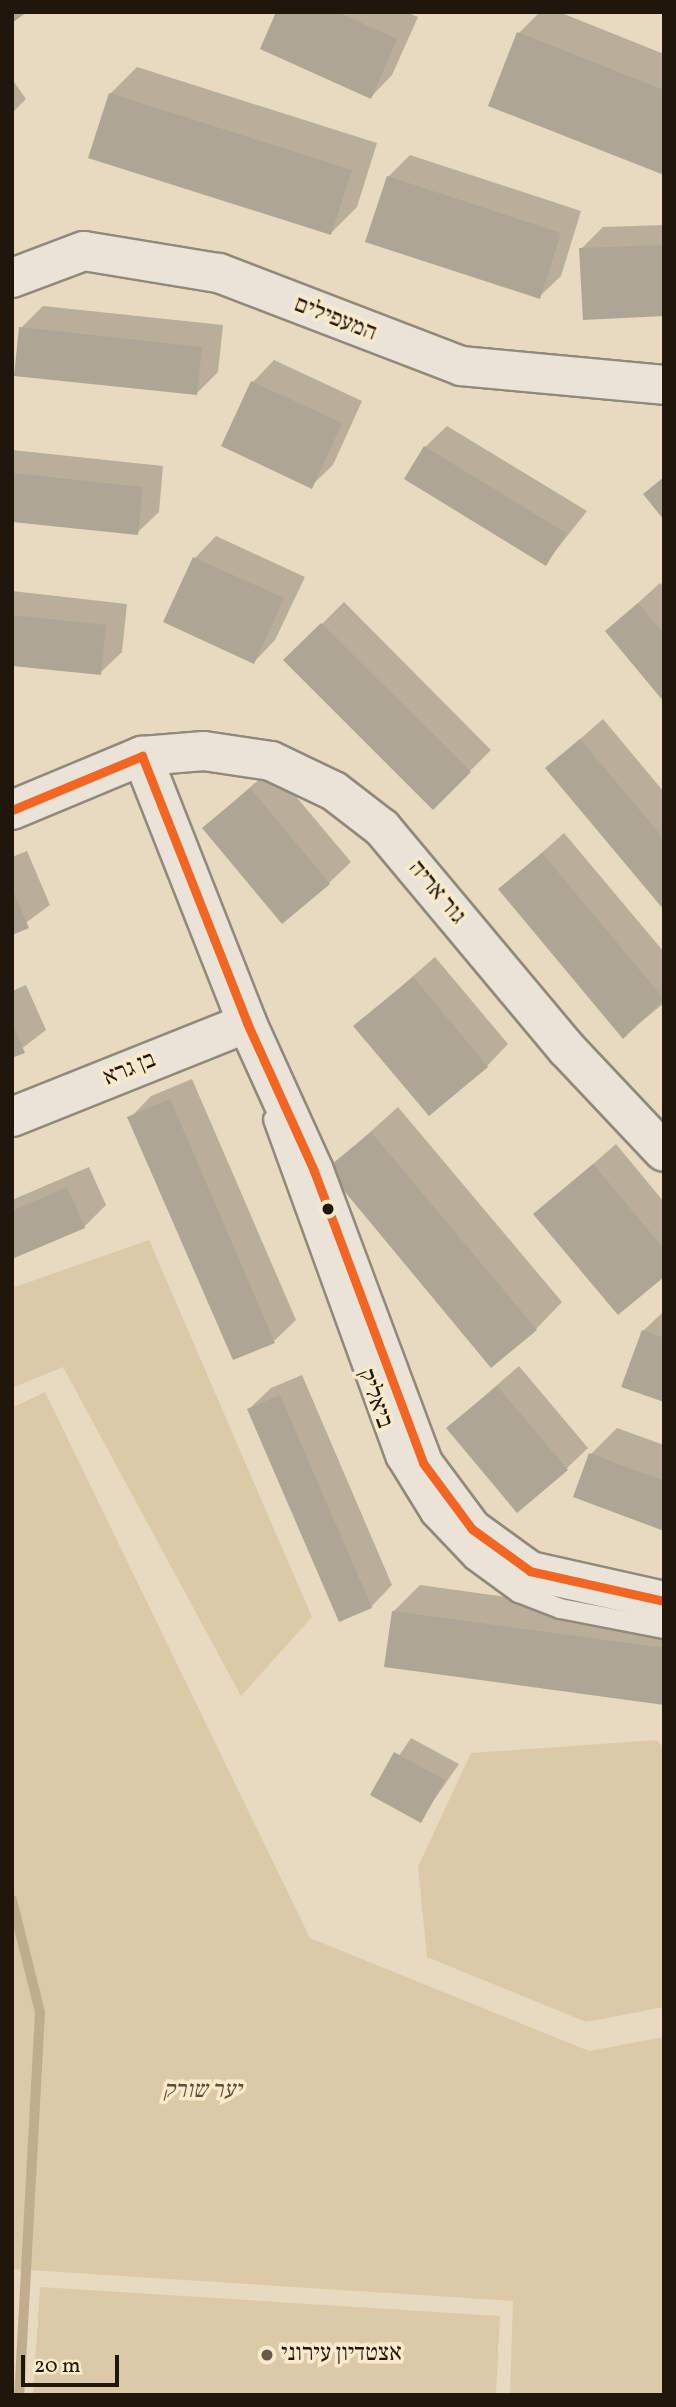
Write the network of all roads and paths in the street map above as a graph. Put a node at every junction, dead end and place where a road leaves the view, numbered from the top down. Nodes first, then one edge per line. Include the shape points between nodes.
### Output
1 (12, 278) edge
2 (664, 385) edge
3 (142, 756) junction
4 (12, 810) edge
5 (247, 1023) junction
6 (12, 1117) edge
7 (664, 1152) edge
8 (664, 1601) edge
9 (664, 1628) edge

1 - 2 street, המעפילים via 84,251 205,270 461,366
3 - 4 street
3 - 5 street, ביאליק
3 - 7 street, גור אריה via 205,751 271,761 334,791 382,828 567,1049
5 - 6 street, בן גרא
5 - 8 street, ביאליק via 314,1171 423,1463 446,1497 472,1528 530,1571
5 - 9 lane, ביאליק via 295,1188 396,1458 431,1515 473,1559 517,1592 560,1608

